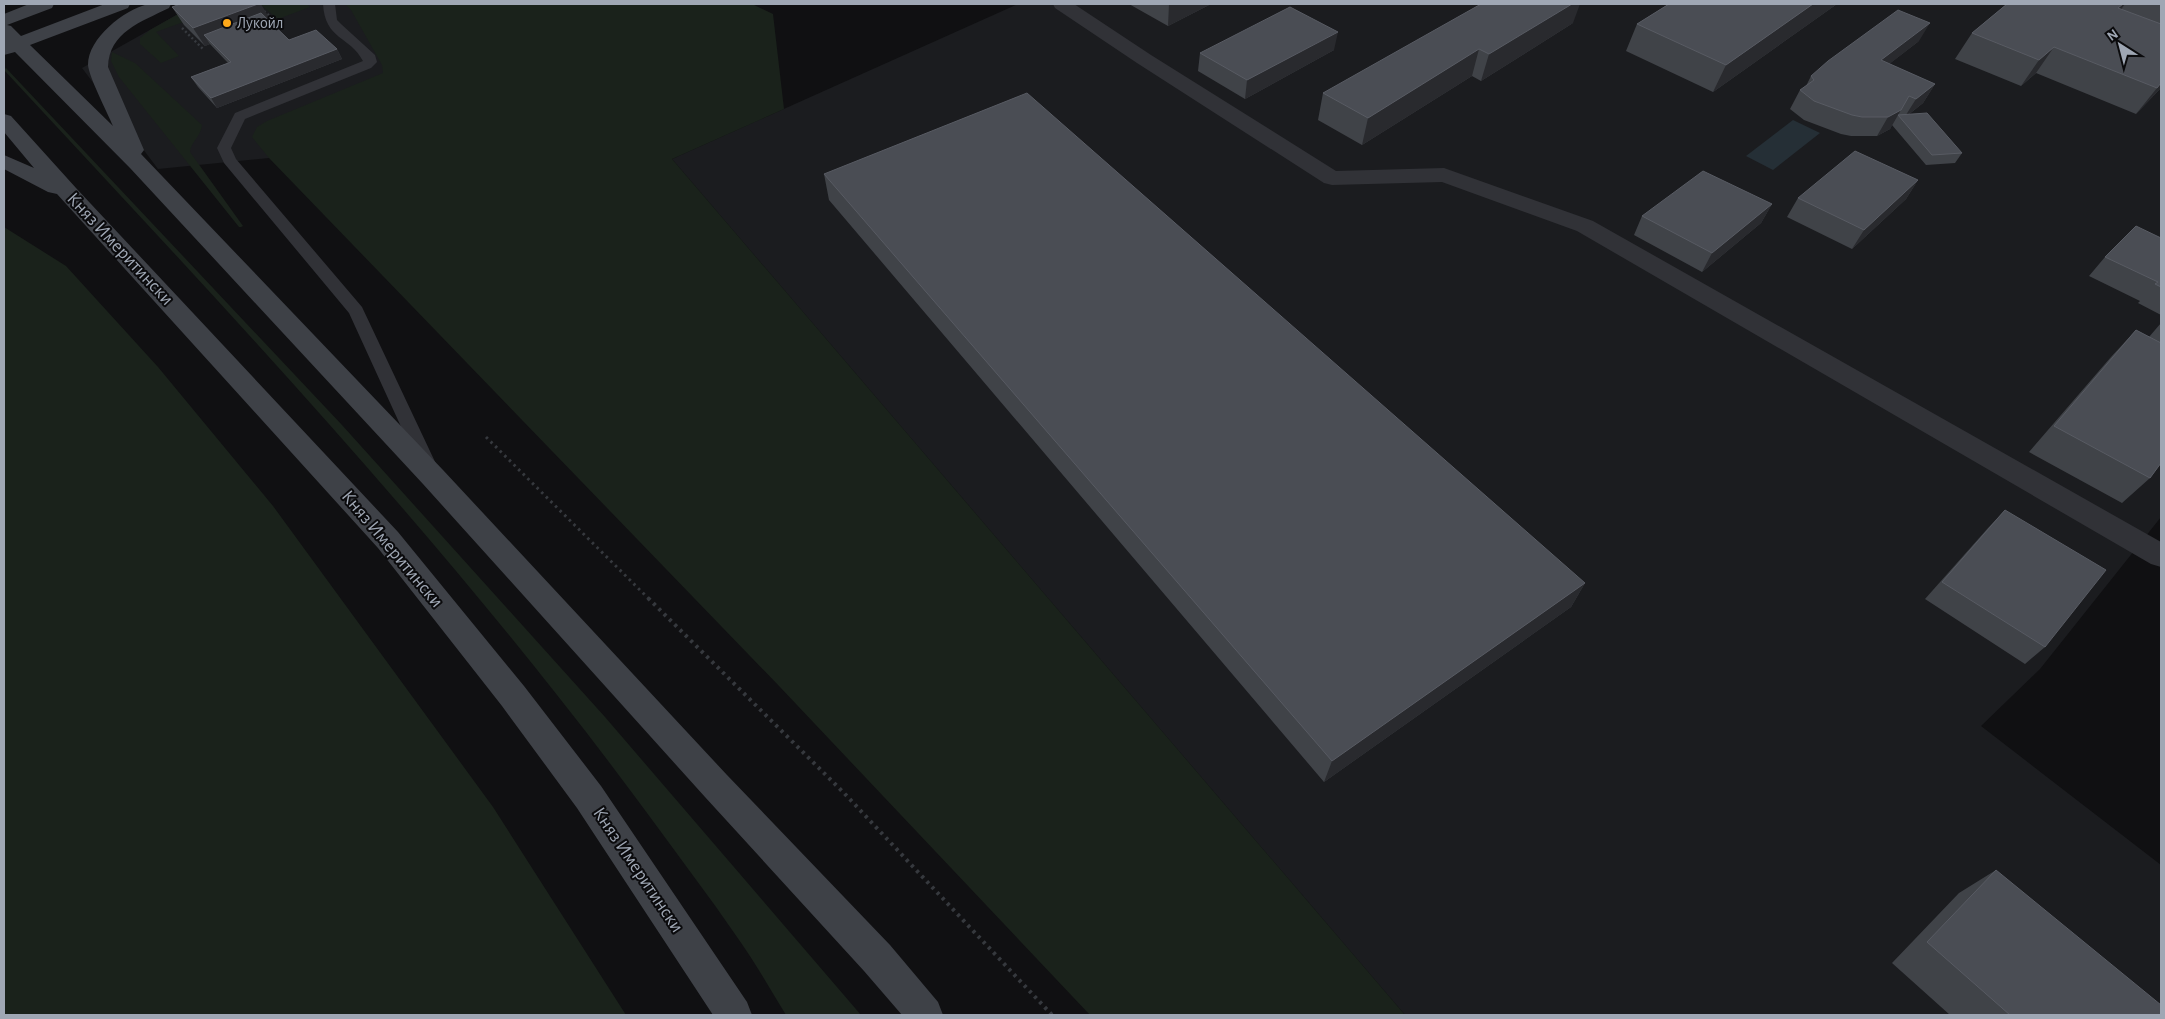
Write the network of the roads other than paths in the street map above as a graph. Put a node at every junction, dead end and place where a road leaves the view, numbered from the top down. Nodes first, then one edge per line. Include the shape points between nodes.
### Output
1 (45, 4) edge
2 (121, 4) edge
3 (162, 4) edge
4 (329, 4) edge
5 (1062, 4) edge
6 (4, 20) edge
7 (4, 30) edge
8 (11, 46) edge
9 (4, 120) edge
10 (4, 161) edge
11 (138, 163) junction
12 (68, 194) junction
13 (433, 476) junction
14 (2161, 556) edge
15 (734, 1015) edge
16 (925, 1015) edge

1 - 6 street
2 - 8 street
3 - 11 street via 110,36 100,48 97,58
4 - 13 lane via 331,20 370,58 370,62 240,116 224,148 229,160 356,311
5 - 14 street via 1332,178 1444,175 1585,226
7 - 8 street
8 - 11 street
9 - 12 street, Княз Имеритински
10 - 12 street
11 - 13 street
12 - 15 street, Княз Имеритински via 388,540 513,696 588,798
13 - 16 street

